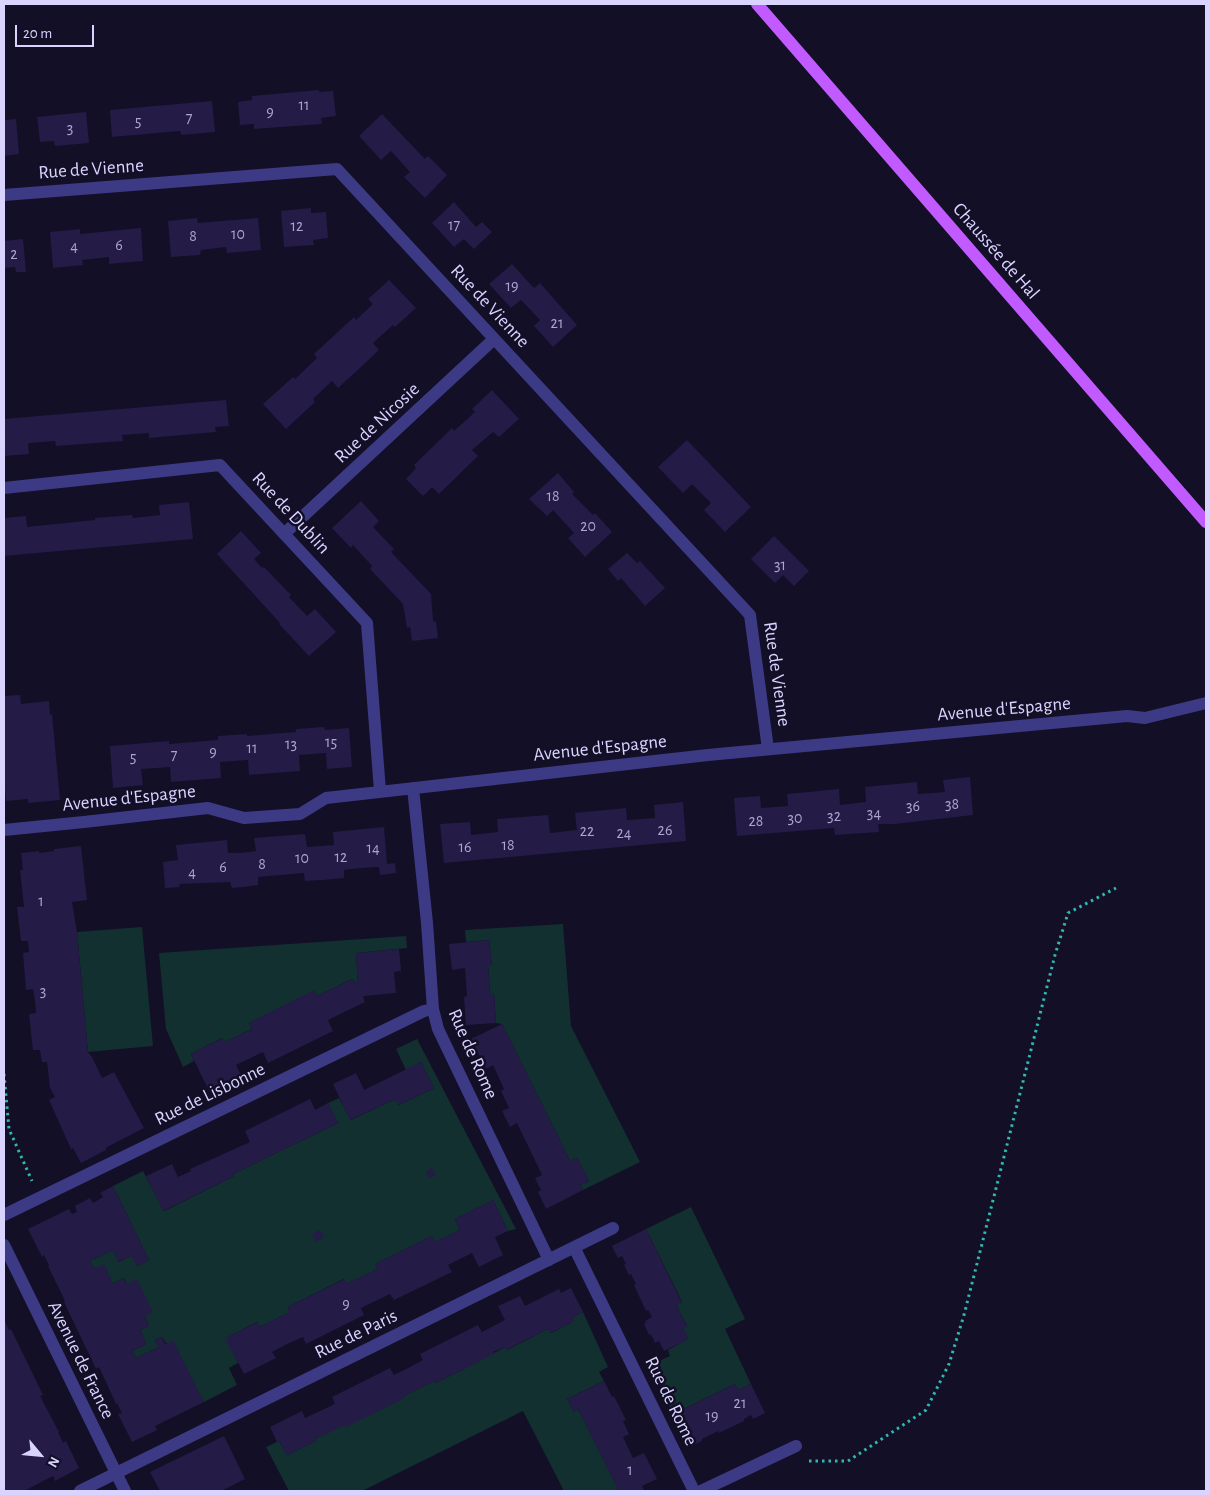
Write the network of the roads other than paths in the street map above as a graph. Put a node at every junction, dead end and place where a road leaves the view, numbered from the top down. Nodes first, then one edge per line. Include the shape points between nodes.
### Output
1 (757, 4) edge
2 (4, 195) edge
3 (494, 339) junction
4 (4, 488) edge
5 (1206, 522) edge
6 (284, 534) junction
7 (1206, 703) edge
8 (768, 750) junction
9 (413, 788) junction
10 (380, 791) junction
11 (4, 830) edge
12 (433, 1009) junction
13 (4, 1214) edge
14 (613, 1228) dead end
15 (4, 1245) edge
16 (574, 1247) junction
17 (549, 1260) junction
18 (796, 1446) dead end
19 (116, 1473) junction
20 (80, 1491) edge
21 (125, 1491) edge
22 (694, 1491) edge
23 (702, 1491) edge

1 - 5 main road, Chaussée de Hal
2 - 3 street, Rue de Vienne via 337,169
3 - 6 street, Rue de Nicosie
3 - 8 street, Rue de Vienne via 750,615
4 - 6 street, Rue de Dublin via 220,465
6 - 10 street, Rue de Dublin via 367,623
7 - 8 street, Avenue d'Espagne via 1144,718 1126,716
8 - 9 street, Avenue d'Espagne
9 - 10 street, Avenue d'Espagne
9 - 12 street, Rue de Rome
10 - 11 street, Avenue d'Espagne via 326,798 300,814 244,818 208,808
12 - 13 street, Rue de Lisbonne
12 - 17 street, Rue de Rome via 438,1029
14 - 16 street, Rue de Paris
15 - 19 street, Avenue de France
16 - 17 street, Rue de Paris
16 - 22 street, Rue de Rome
17 - 19 street, Rue de Paris
18 - 23 street
19 - 20 street, Rue de Paris
19 - 21 street, Avenue de France

